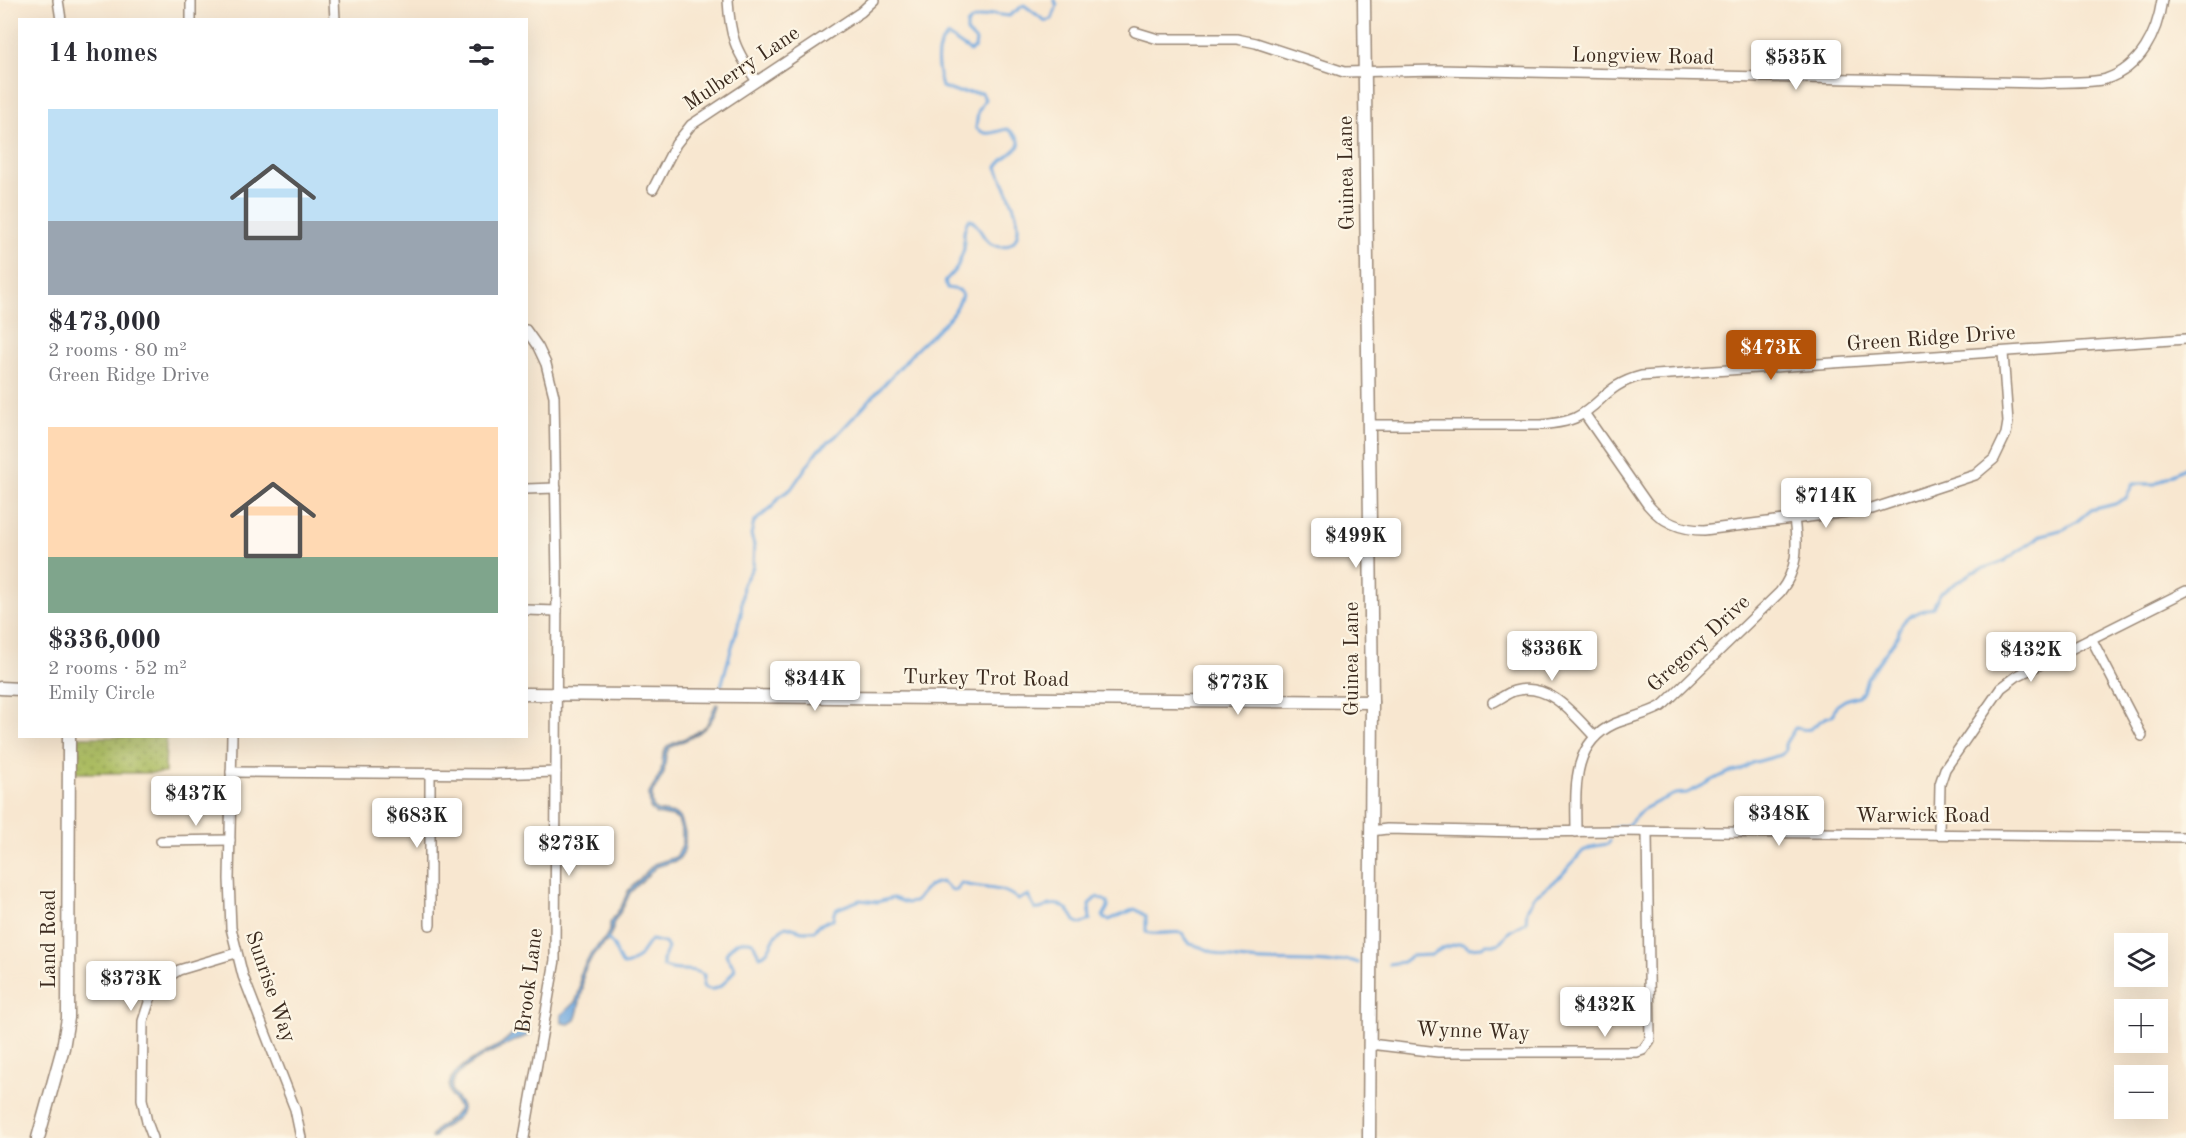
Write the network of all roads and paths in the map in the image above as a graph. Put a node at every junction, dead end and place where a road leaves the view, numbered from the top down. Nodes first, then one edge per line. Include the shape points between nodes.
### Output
1 (58, 0) edge
2 (191, 0) edge
3 (334, 0) edge
4 (729, 0) edge
5 (874, 0) edge
6 (1364, 0) edge
7 (2162, 0) edge
8 (61, 18) edge
9 (191, 18) edge
10 (334, 18) edge
11 (1136, 32) dead end
12 (1365, 71) junction
13 (756, 80) junction
14 (653, 189) dead end
15 (528, 333) edge
16 (2186, 339) edge
17 (2003, 352) junction
18 (1584, 413) junction
19 (1370, 425) junction
20 (556, 488) junction
21 (528, 489) edge
22 (1794, 519) junction
23 (2186, 591) edge
24 (528, 610) edge
25 (557, 611) junction
26 (2091, 638) junction
27 (0, 688) edge
28 (18, 688) edge
29 (528, 694) edge
30 (556, 694) junction
31 (1372, 702) junction
32 (1493, 702) dead end
33 (2142, 736) dead end
34 (1595, 737) junction
35 (69, 738) edge
36 (232, 738) edge
37 (231, 772) junction
38 (556, 772) junction
39 (430, 773) junction
40 (1371, 831) junction
41 (1576, 832) junction
42 (1647, 833) junction
43 (1939, 834) junction
44 (2186, 837) edge
45 (161, 840) dead end
46 (230, 840) junction
47 (430, 925) dead end
48 (236, 953) junction
49 (1370, 1044) junction
50 (38, 1138) edge
51 (153, 1138) edge
52 (301, 1138) edge
53 (524, 1138) edge
54 (1369, 1138) edge

1 - 8 street
2 - 9 street
3 - 10 street
4 - 13 street via 736,49
5 - 13 street, Mulberry Lane
6 - 12 street, Guinea Lane
7 - 12 street, Longview Road via 2157,27 2145,48 2118,73 2094,80 2025,83
11 - 12 street, Longview Road via 1158,39 1237,39 1344,72
12 - 19 street, Guinea Lane
13 - 14 street, Mulberry Lane via 691,125 676,144
15 - 20 street, Brook Lane via 546,364 554,396
16 - 17 street, Green Ridge Drive
17 - 18 street, Green Ridge Drive via 1641,376 1616,385
17 - 22 street via 2008,422 2001,448 1986,467 1966,479 1872,509
18 - 19 street, Green Ridge Drive via 1565,422 1542,425
18 - 22 street via 1648,505 1671,524 1704,530
19 - 31 street, Guinea Lane
20 - 21 street
20 - 25 street, Brook Lane
22 - 34 street, Gregory Drive via 1796,561 1780,592 1662,706 1611,725
23 - 26 street
24 - 25 street
25 - 30 street, Brook Lane
26 - 33 street
26 - 43 street via 2001,688 1945,769 1940,784
27 - 28 street
29 - 30 street, Turkey Trot Road
30 - 31 street, Turkey Trot Road
30 - 38 street, Brook Lane
31 - 40 street, Guinea Lane
32 - 34 street via 1514,691 1541,692 1564,705
34 - 41 street, Gregory Drive via 1577,772
35 - 50 street, Land Road via 68,1018
36 - 37 street, Sunrise Way
37 - 39 street
37 - 46 street, Sunrise Way
38 - 39 street
38 - 53 street, Brook Lane via 555,960
39 - 47 street
40 - 41 street, Warwick Road
40 - 49 street, Guinea Lane
41 - 42 street, Warwick Road
42 - 43 street, Warwick Road
42 - 49 street, Wynne Way via 1650,1040 1643,1050 1438,1052
43 - 44 street, Warwick Road
45 - 46 street
46 - 48 street, Sunrise Way via 229,907
48 - 51 street via 179,970 151,996 143,1021 142,1099
48 - 52 street, Sunrise Way via 295,1109
49 - 54 street, Guinea Lane

